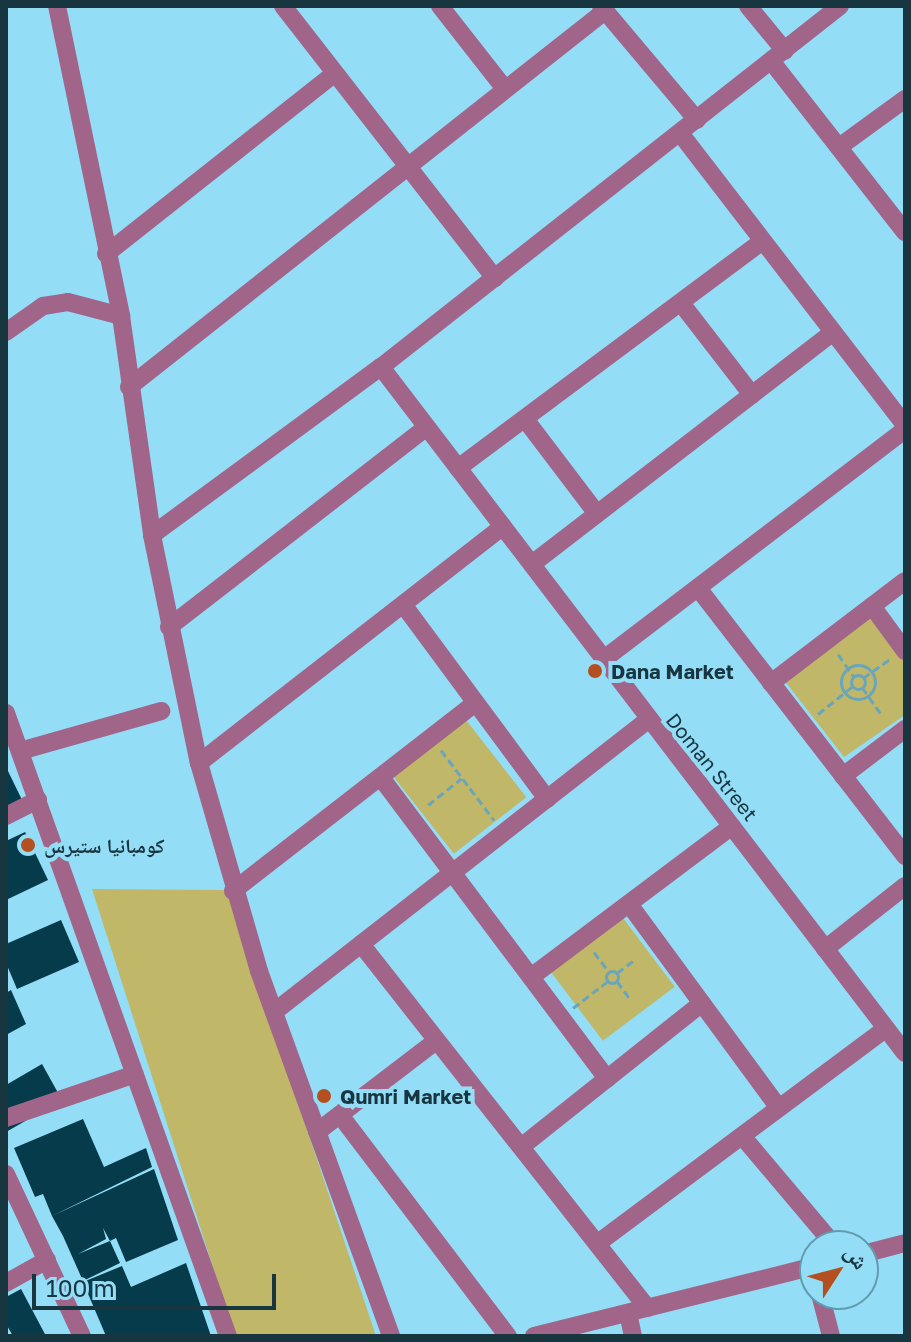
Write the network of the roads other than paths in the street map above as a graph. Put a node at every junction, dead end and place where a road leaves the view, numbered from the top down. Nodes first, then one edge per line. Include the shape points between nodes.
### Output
1 (57, 6) edge
2 (283, 6) edge
3 (748, 6) edge
4 (840, 6) edge
5 (603, 8) edge
6 (449, 9) edge
7 (778, 56) junction
8 (334, 74) junction
9 (505, 89) junction
10 (905, 99) edge
11 (697, 120) junction
12 (680, 133) junction
13 (839, 147) junction
14 (405, 168) junction
15 (905, 232) edge
16 (763, 241) junction
17 (106, 254) junction
18 (495, 278) junction
19 (681, 303) junction
20 (121, 316) junction
21 (6, 332) edge
22 (833, 332) junction
23 (381, 367) junction
24 (129, 387) junction
25 (752, 395) junction
26 (525, 419) junction
27 (427, 427) junction
28 (905, 428) edge
29 (458, 468) junction
30 (597, 514) junction
31 (503, 526) junction
32 (152, 535) junction
33 (532, 564) junction
34 (905, 581) edge
35 (698, 588) junction
36 (872, 606) junction
37 (405, 607) junction
38 (169, 627) junction
39 (905, 650) edge
40 (604, 659) junction
41 (771, 683) junction
42 (475, 703) junction
43 (161, 711) dead end
44 (6, 713) edge
45 (647, 721) junction
46 (905, 729) edge
47 (20, 751) junction
48 (199, 763) junction
49 (843, 776) junction
50 (382, 779) junction
51 (547, 799) junction
52 (38, 800) junction
53 (6, 816) edge
54 (732, 826) junction
55 (905, 856) edge
56 (452, 873) junction
57 (905, 886) edge
58 (233, 891) junction
59 (629, 904) junction
60 (361, 944) junction
61 (825, 949) junction
62 (531, 977) junction
63 (702, 1003) junction
64 (274, 1012) junction
65 (898, 1038) edge
66 (436, 1041) junction
67 (135, 1074) junction
68 (607, 1079) junction
69 (779, 1108) junction
70 (340, 1115) junction
71 (6, 1118) edge
72 (317, 1132) junction
73 (742, 1136) junction
74 (521, 1147) junction
75 (6, 1174) edge
76 (13, 1206) edge
77 (821, 1230) edge
78 (598, 1243) junction
79 (905, 1243) edge
80 (879, 1250) edge
81 (47, 1260) junction
82 (799, 1273) edge
83 (6, 1283) edge
84 (647, 1308) junction
85 (824, 1310) edge
86 (628, 1313) junction
87 (82, 1336) edge
88 (228, 1336) edge
89 (391, 1336) edge
90 (508, 1336) edge
91 (534, 1336) edge
92 (633, 1336) edge
93 (831, 1336) edge

1 - 17 street
2 - 8 street
3 - 7 street
4 - 7 street
5 - 9 street
5 - 11 street
6 - 9 street
7 - 11 street
7 - 13 street
8 - 14 street
8 - 17 street
9 - 14 street
10 - 13 street
11 - 12 street
12 - 16 street
12 - 18 street
13 - 15 street
14 - 18 street
14 - 24 street
16 - 19 street
16 - 22 street
17 - 20 street
18 - 23 street
19 - 25 street
19 - 26 street
20 - 21 street via 68,302 43,306
20 - 24 street
22 - 25 street
22 - 28 street
23 - 27 street, Doman Street
23 - 32 street
24 - 32 street
25 - 30 street
26 - 29 street
26 - 30 street
27 - 29 street, Doman Street
27 - 38 street
28 - 35 street
29 - 31 street, Doman Street
30 - 33 street
31 - 33 street, Doman Street
31 - 37 street
32 - 38 street
33 - 40 street, Doman Street
34 - 36 street
35 - 40 street
35 - 41 street
36 - 39 street
36 - 41 street
37 - 42 street
37 - 48 street
38 - 48 street
40 - 45 street, Doman Street
41 - 49 street
42 - 50 street
42 - 51 street
43 - 47 street
44 - 47 street
45 - 51 street
45 - 54 street, Doman Street
46 - 49 street
47 - 52 street
48 - 58 street
49 - 55 street
50 - 56 street
50 - 58 street
51 - 56 street
52 - 53 street
52 - 67 street
54 - 59 street
54 - 61 street, Doman Street
56 - 60 street
56 - 62 street
57 - 61 street
58 - 64 street
59 - 62 street
59 - 63 street
60 - 64 street
60 - 66 street
61 - 65 street, Doman Street
62 - 68 street
63 - 68 street
63 - 69 street
64 - 72 street
65 - 69 street
66 - 70 street
66 - 74 street
67 - 71 street
67 - 88 street
68 - 74 street
69 - 73 street
70 - 72 street
70 - 90 street
72 - 89 street
73 - 77 street
73 - 78 street
74 - 78 street
75 - 76 street
76 - 81 street
78 - 84 street
79 - 80 street
81 - 83 street
81 - 87 street
82 - 84 street
84 - 86 street
85 - 93 street
86 - 91 street
86 - 92 street

